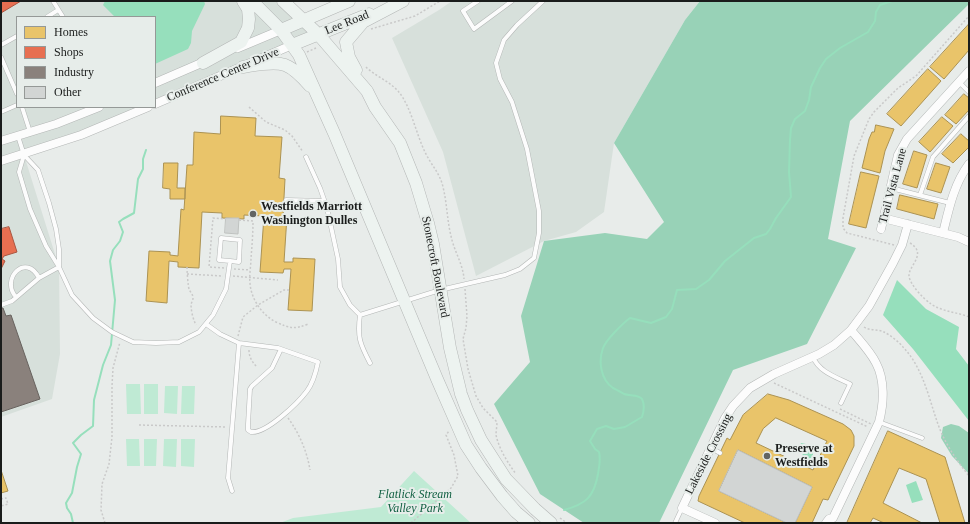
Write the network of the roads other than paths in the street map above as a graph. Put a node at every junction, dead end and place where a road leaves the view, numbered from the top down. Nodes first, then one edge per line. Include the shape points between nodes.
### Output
1 (53, 1) edge
2 (243, 1) edge
3 (252, 1) edge
4 (283, 1) edge
5 (349, 1) edge
6 (402, 1) edge
7 (478, 1) edge
8 (512, 1) edge
9 (543, 1) edge
10 (58, 10) junction
11 (49, 16) edge
12 (61, 16) edge
13 (304, 20) junction
14 (281, 30) junction
15 (16, 37) edge
16 (319, 40) junction
17 (1, 45) edge
18 (292, 45) junction
19 (1, 57) edge
20 (203, 63) junction
21 (243, 67) junction
22 (969, 71) edge
23 (959, 82) junction
24 (156, 83) edge
25 (315, 90) junction
26 (367, 91) junction
27 (16, 92) edge
28 (969, 92) edge
29 (156, 104) edge
30 (16, 105) edge
31 (22, 108) edge
32 (96, 108) edge
33 (146, 108) edge
34 (1, 112) edge
35 (969, 116) edge
36 (30, 132) junction
37 (18, 136) junction
38 (1, 141) edge
39 (24, 155) junction
40 (306, 157) road end
41 (1, 162) edge
42 (969, 164) edge
43 (891, 188) junction
44 (920, 195) junction
45 (286, 200) dead end
46 (325, 201) junction
47 (950, 203) junction
48 (883, 218) junction
49 (908, 224) junction
50 (881, 229) dead end
51 (943, 232) junction
52 (969, 242) edge
53 (230, 261) junction
54 (59, 267) junction
55 (39, 278) junction
56 (440, 290) junction
57 (16, 297) junction
58 (405, 301) junction
59 (1, 305) edge
60 (360, 316) junction
61 (206, 324) junction
62 (851, 330) junction
63 (238, 343) junction
64 (281, 349) junction
65 (813, 357) junction
66 (370, 363) dead end
67 (841, 403) road end
68 (877, 426) junction
69 (922, 438) dead end
70 (710, 448) junction
71 (720, 453) dead end
72 (232, 491) dead end
73 (682, 508) junction
74 (835, 520) edge
75 (529, 523) edge
76 (551, 523) edge
77 (675, 523) edge
78 (714, 523) edge
79 (826, 523) edge

1 - 10 lane
2 - 20 main road via 248,9 249,19 248,28 241,42
3 - 14 main road
4 - 13 main road, Stonecroft Boulevard
5 - 13 main road, Lee Road
6 - 16 main road, Lee Road
6 - 26 main road via 363,22 346,42 349,57
7 - 8 lane via 463,11 474,29
9 - 56 lane via 504,40 496,63 525,142 535,187 539,233 534,258 520,269 505,275
10 - 11 lane
10 - 12 lane
13 - 14 main road, Lee Road
13 - 16 main road, Stonecroft Boulevard
14 - 18 main road
14 - 20 street, Conference Center Drive
15 - 17 lane
16 - 18 main road, Lee Road
16 - 26 main road, Stonecroft Boulevard
18 - 21 street, Conference Center Drive
18 - 25 main road
19 - 27 lane
20 - 24 street, Conference Center Drive
21 - 25 main road via 262,64 285,65
21 - 29 street, Conference Center Drive
22 - 23 street, Trail Vista Lane
23 - 28 lane
23 - 43 street, Trail Vista Lane via 905,142 898,156
25 - 58 main road
26 - 56 main road, Stonecroft Boulevard via 400,143 416,183 433,244
30 - 34 lane
31 - 36 lane
32 - 36 street
33 - 39 street
35 - 44 lane via 933,157
36 - 37 street
37 - 38 street
37 - 39 lane
39 - 41 street
39 - 54 lane via 38,170 49,203 56,229
39 - 54 lane via 19,172 30,209 46,246
40 - 46 lane
42 - 47 street
43 - 44 lane
43 - 48 street, Trail Vista Lane
44 - 47 lane
45 - 46 lane
46 - 60 lane via 338,259 340,287 350,306
47 - 51 street
48 - 49 street
48 - 50 street, Trail Vista Lane
49 - 51 street
49 - 62 street, Lakeside Crossing via 902,244 876,296
51 - 52 street
53 - 53 lane via 239,262 240,240 221,238 220,260
53 - 61 lane via 226,289
54 - 55 lane
54 - 61 lane via 72,295 93,318 112,332 133,342 179,342 200,332
55 - 57 lane
55 - 57 lane via 29,268 20,268 12,272 8,284 10,292
56 - 58 lane
56 - 76 main road, Stonecroft Boulevard via 461,394 481,440 506,479
57 - 59 lane
58 - 60 lane
58 - 75 main road via 466,445 502,496
60 - 66 lane via 360,341
61 - 63 lane
62 - 65 street, Lakeside Crossing via 834,345
62 - 68 street via 869,351 879,371 882,398
63 - 64 lane
63 - 72 lane via 228,478
64 - 64 lane via 318,362 315,374 307,390 283,414 259,431 251,432 248,430 250,389 272,368
65 - 67 lane via 820,368 850,384
65 - 70 street, Lakeside Crossing via 750,388 734,406
68 - 69 lane
68 - 74 street
70 - 71 lane
70 - 73 street, Lakeside Crossing
73 - 77 lane, Lakeside Crossing
73 - 78 street
74 - 79 street via 829,519

